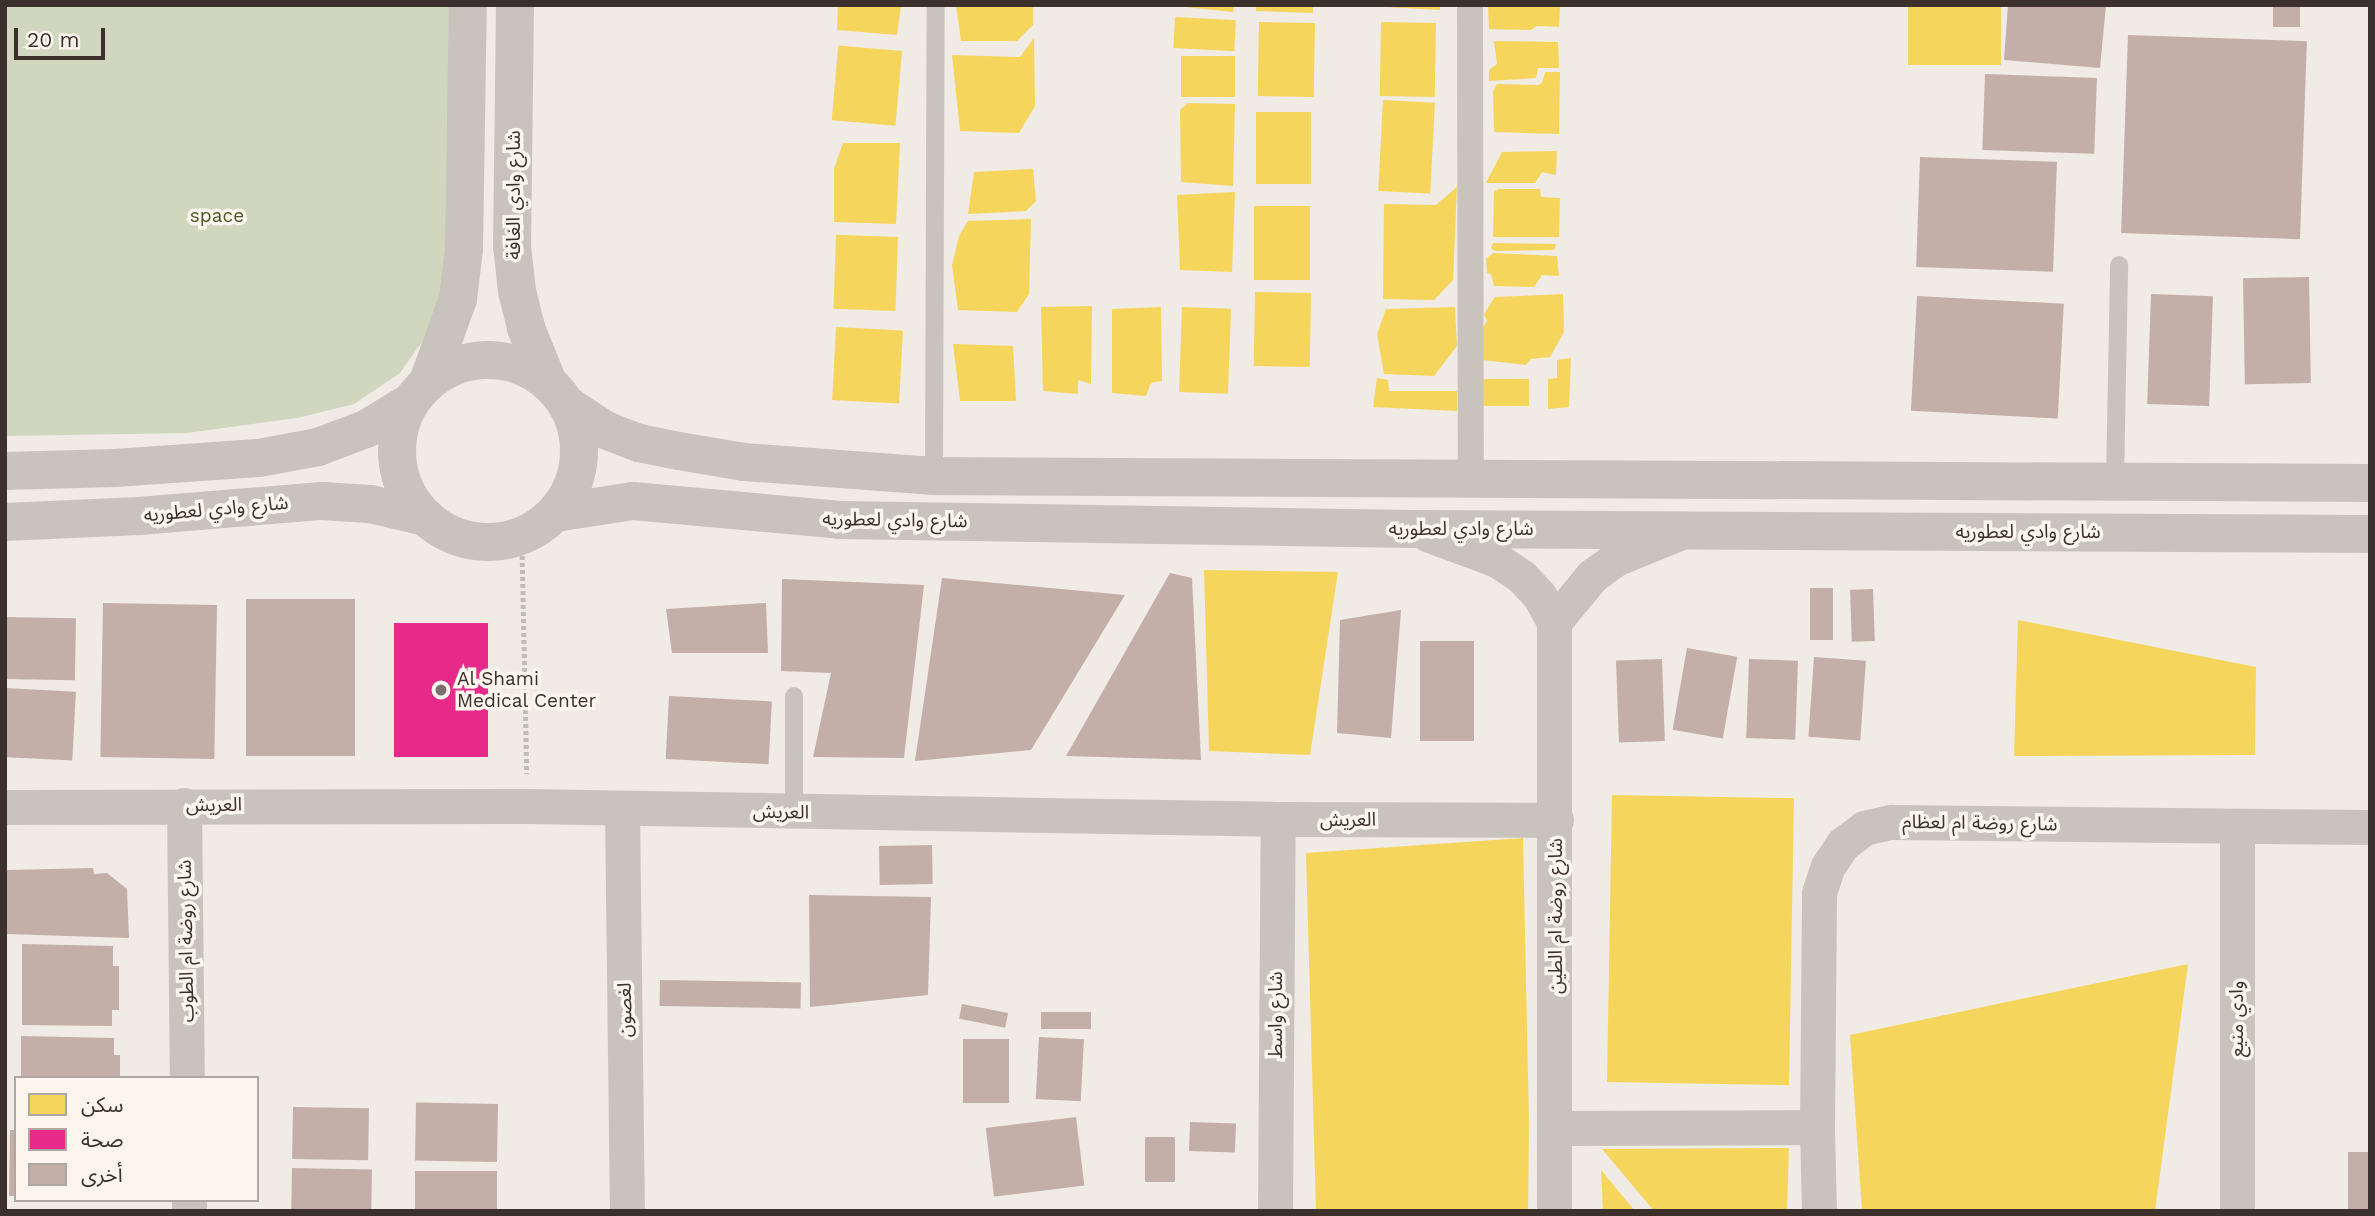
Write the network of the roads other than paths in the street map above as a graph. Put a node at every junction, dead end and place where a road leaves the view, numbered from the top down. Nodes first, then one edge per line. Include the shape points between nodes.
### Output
1 (468, 5) edge
2 (515, 5) edge
3 (936, 5) edge
4 (1470, 5) edge
5 (2119, 265) dead end
6 (419, 391) junction
7 (557, 392) junction
8 (5, 471) edge
9 (934, 476) junction
10 (1471, 480) junction
11 (2115, 481) junction
12 (2370, 483) edge
13 (555, 513) junction
14 (425, 517) junction
15 (5, 522) edge
16 (1411, 529) junction
17 (1686, 530) junction
18 (2370, 534) edge
19 (1554, 622) junction
20 (794, 696) dead end
21 (184, 805) junction
22 (5, 807) edge
23 (622, 809) junction
24 (794, 812) junction
25 (1278, 820) junction
26 (1556, 820) junction
27 (2370, 827) edge
28 (2237, 828) junction
29 (187, 1076) edge
30 (1816, 1127) junction
31 (1555, 1128) junction
32 (627, 1211) edge
33 (1275, 1211) edge
34 (1554, 1211) edge
35 (1819, 1211) edge
36 (2237, 1211) edge

1 - 6 street via 464,249 458,299
2 - 7 street, شارع وادي الغافة via 512,246 526,328
3 - 9 lane
4 - 10 street
5 - 11 lane
6 - 7 street via 457,364 488,359 519,364
6 - 8 street via 366,429 318,447 260,458
6 - 14 street via 398,432 397,463 407,493
7 - 9 street via 605,430 639,443 744,462
7 - 13 street via 578,432 579,461 571,489
9 - 10 street
10 - 11 street
11 - 12 street
13 - 14 street via 522,534 477,542 449,533
13 - 16 street, شارع وادي لعطوريه via 633,501 840,520
14 - 15 street, شارع وادي لعطوريه via 370,504 322,501
16 - 17 street, شارع وادي لعطوريه
16 - 19 street via 1497,560 1539,595
17 - 18 street, شارع وادي لعطوريه
17 - 19 street via 1615,559 1577,592
19 - 26 street, شارع روضة ام الطين
20 - 24 lane
21 - 22 street, العريش
21 - 23 street, العريش
21 - 29 street, شارع روضة ام الطوب
23 - 24 street, العريش
23 - 32 street, لغصون
24 - 25 street, العريش
25 - 26 street, العريش
25 - 33 street, شارع واسط
26 - 31 street, شارع روضة ام الطين
27 - 28 street, شارع روضة ام لعظام
28 - 30 street, شارع روضة ام لعظام via 1891,822 1864,828 1843,844 1828,866 1819,893
28 - 36 street, وادي منيع
30 - 31 street
30 - 35 street, شارع روضة ام لعظام
31 - 34 street, شارع روضة ام الطين

